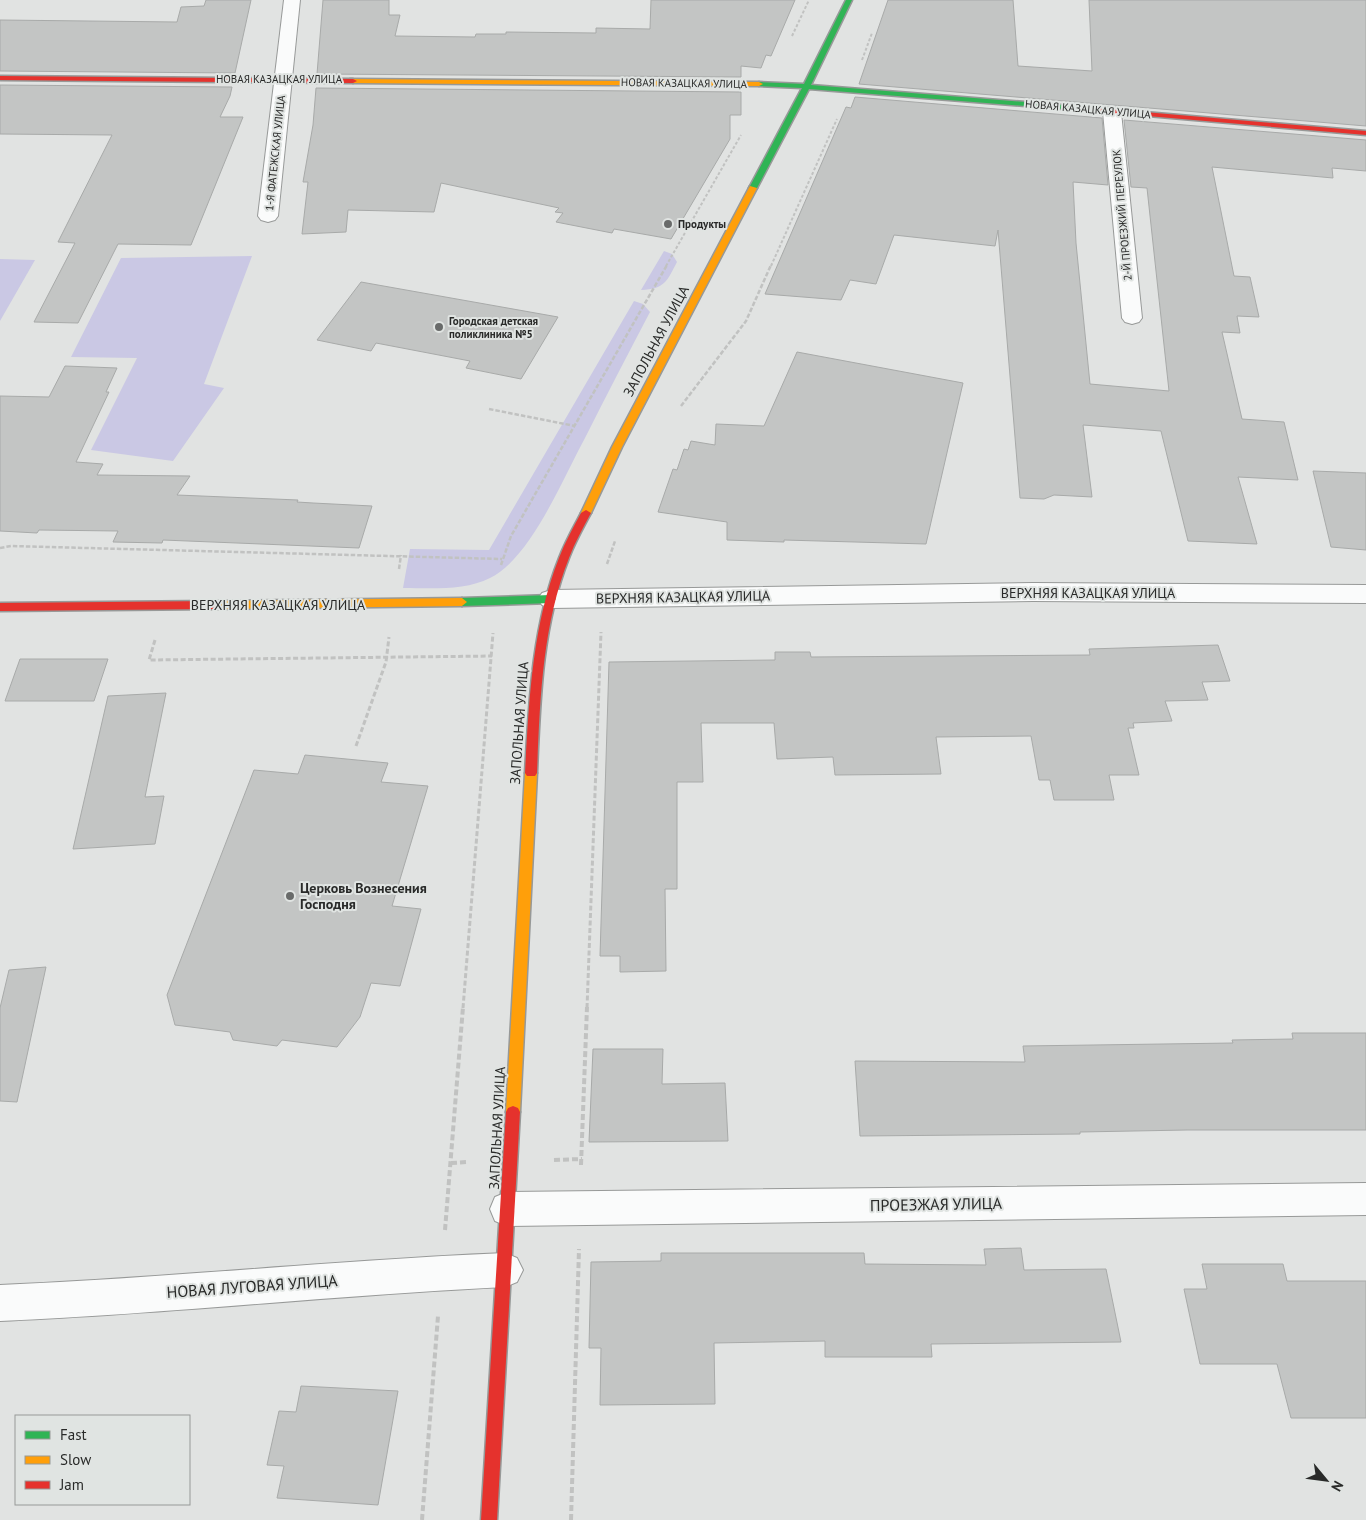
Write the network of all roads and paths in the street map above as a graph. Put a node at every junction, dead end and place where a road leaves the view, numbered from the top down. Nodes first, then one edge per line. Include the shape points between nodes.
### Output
1 (292, 0) edge
2 (849, 0) edge
3 (874, 28) dead end
4 (0, 78) edge
5 (284, 79) junction
6 (808, 86) junction
7 (851, 89) junction
8 (1112, 112) junction
9 (1366, 134) edge
10 (268, 216) dead end
11 (1132, 318) dead end
12 (490, 409) dead end
13 (678, 410) dead end
14 (574, 426) dead end
15 (618, 533) dead end
16 (0, 548) edge
17 (401, 555) junction
18 (502, 559) dead end
19 (1366, 594) edge
20 (551, 599) junction
21 (602, 599) junction
22 (392, 604) junction
23 (0, 607) edge
24 (146, 640) dead end
25 (386, 656) junction
26 (492, 656) dead end
27 (356, 746) dead end
28 (1366, 1199) edge
29 (507, 1208) junction
30 (580, 1208) junction
31 (505, 1270) junction
32 (0, 1303) edge
33 (489, 1520) edge
34 (571, 1520) edge

1 - 5 street, 1-Я ФАТЕЖСКАЯ УЛИЦА
2 - 6 street, ЗАПОЛЬНАЯ УЛИЦА
3 - 7 path
4 - 5 street, НОВАЯ КАЗАЦКАЯ УЛИЦА
5 - 6 street, НОВАЯ КАЗАЦКАЯ УЛИЦА
5 - 10 street, 1-Я ФАТЕЖСКАЯ УЛИЦА
6 - 7 street, НОВАЯ КАЗАЦКАЯ УЛИЦА
6 - 20 street, ЗАПОЛЬНАЯ УЛИЦА via 618,447 561,564
7 - 8 street, НОВАЯ КАЗАЦКАЯ УЛИЦА
7 - 13 path via 746,321
8 - 9 street, НОВАЯ КАЗАЦКАЯ УЛИЦА
8 - 11 street, 2-Й ПРОЕЗЖИЙ ПЕРЕУЛОК
12 - 14 path
15 - 21 path via 607,560
16 - 17 path
17 - 18 path
17 - 22 path
19 - 21 street, ВЕРХНЯЯ КАЗАЦКАЯ УЛИЦА via 1032,592
20 - 21 street, ВЕРХНЯЯ КАЗАЦКАЯ УЛИЦА
20 - 22 street, ВЕРХНЯЯ КАЗАЦКАЯ УЛИЦА
20 - 29 street, ЗАПОЛЬНАЯ УЛИЦА via 541,640 535,687
21 - 30 path
22 - 23 street, ВЕРХНЯЯ КАЗАЦКАЯ УЛИЦА
22 - 25 path
24 - 25 path via 155,640 149,660
25 - 26 path
25 - 27 path
28 - 30 street, ПРОЕЗЖАЯ УЛИЦА
29 - 30 street, ПРОЕЗЖАЯ УЛИЦА
29 - 31 street, ЗАПОЛЬНАЯ УЛИЦА
30 - 34 path
31 - 32 street, НОВАЯ ЛУГОВАЯ УЛИЦА
31 - 33 street, ЗАПОЛЬНАЯ УЛИЦА

